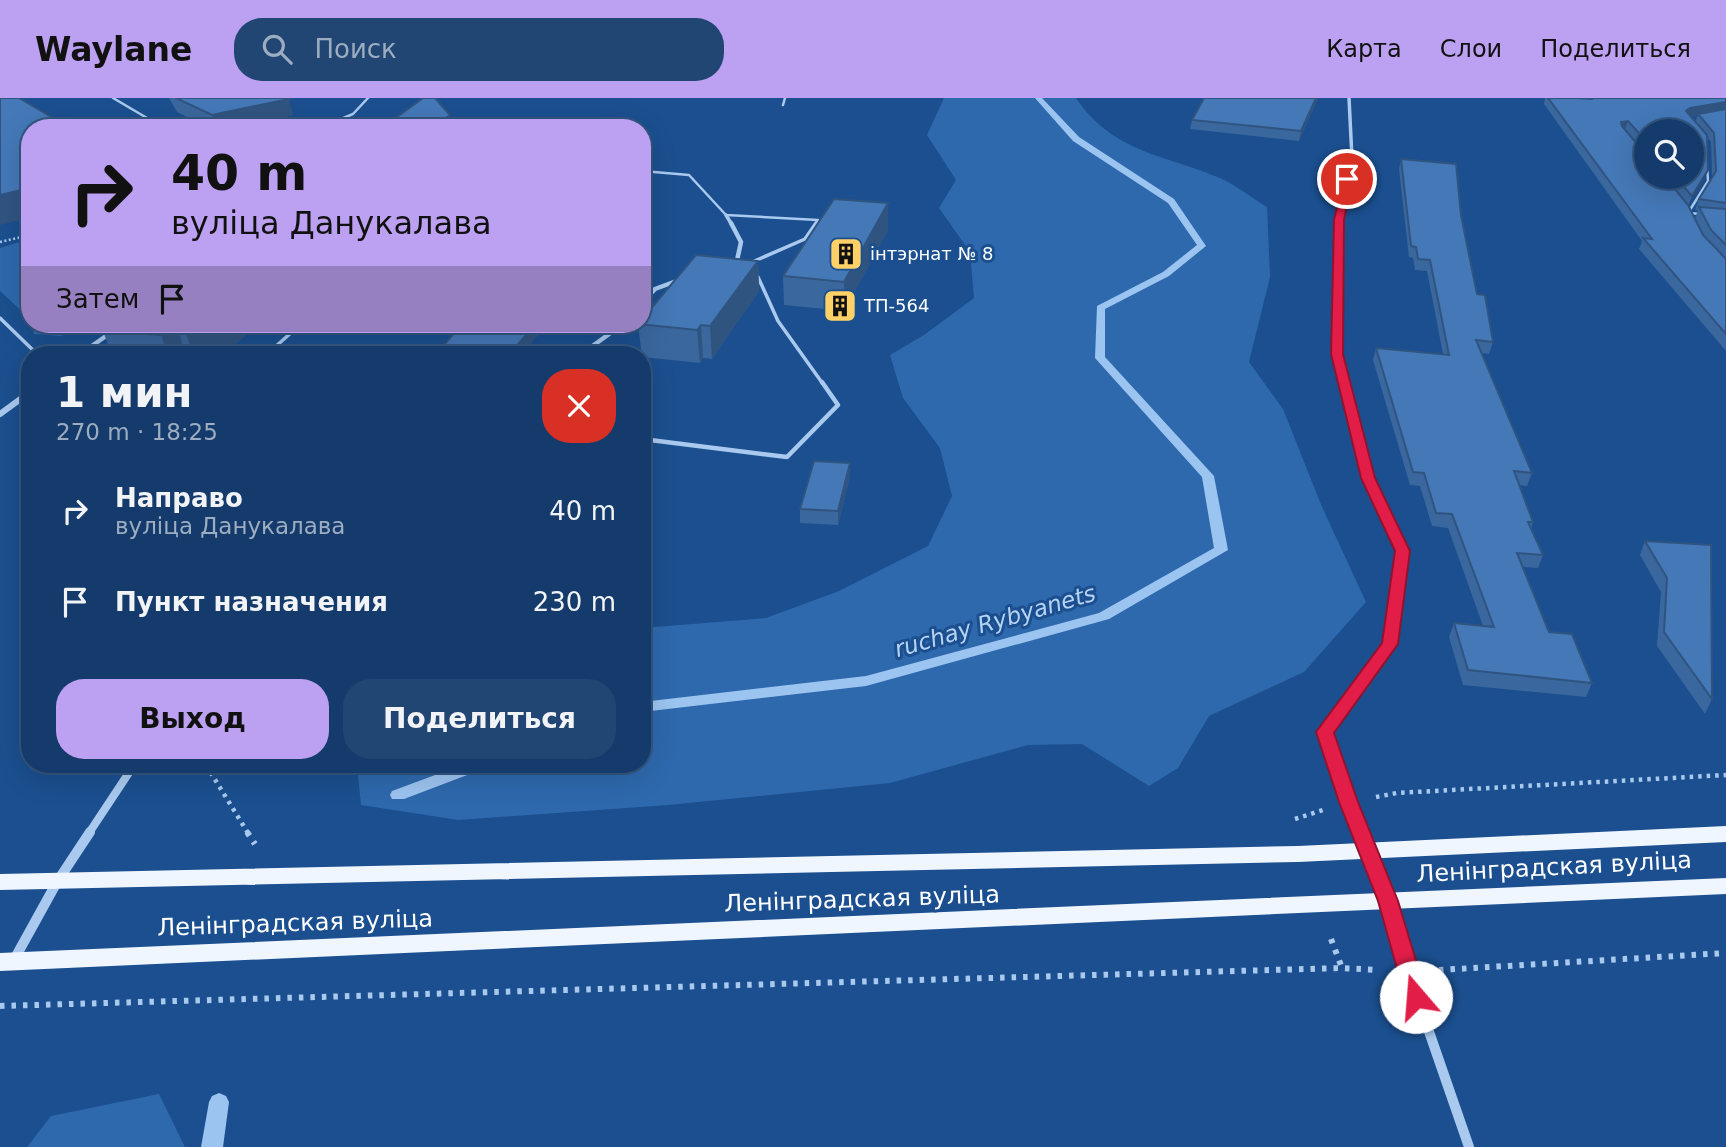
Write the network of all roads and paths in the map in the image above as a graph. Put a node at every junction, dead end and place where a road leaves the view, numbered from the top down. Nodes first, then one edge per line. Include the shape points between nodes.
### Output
1 (113, 98) edge
2 (368, 98) edge
3 (785, 98) edge
4 (1349, 98) edge
5 (783, 105) dead end
6 (149, 119) edge
7 (341, 119) edge
8 (1707, 156) edge
9 (651, 172) edge
10 (1681, 204) edge
11 (1688, 213) junction
12 (726, 215) junction
13 (1713, 215) edge
14 (1693, 223) edge
15 (21, 237) edge
16 (0, 242) edge
17 (735, 269) joint
18 (747, 273) edge
19 (685, 278) edge
20 (651, 293) edge
21 (0, 318) edge
22 (110, 333) edge
23 (291, 333) edge
24 (610, 333) edge
25 (29, 346) edge
26 (91, 346) edge
27 (276, 346) edge
28 (592, 346) edge
29 (21, 398) edge
30 (0, 414) edge
31 (651, 440) edge
32 (129, 773) edge
33 (211, 773) edge
34 (1726, 775) edge
35 (1348, 802) junction
36 (1286, 822) dead end
37 (1726, 834) edge
38 (242, 845) dead end
39 (255, 845) junction
40 (269, 845) dead end
41 (1368, 849) junction
42 (0, 882) edge
43 (57, 882) junction
44 (1726, 886) edge
45 (1388, 901) junction
46 (1331, 939) dead end
47 (1726, 953) edge
48 (7, 962) edge
49 (1342, 968) junction
50 (1408, 971) junction
51 (0, 1006) edge
52 (1469, 1147) edge

1 - 6 lane
2 - 7 lane
3 - 5 lane
4 - 35 street via 1352,158 1339,220 1337,354 1368,478 1403,551 1390,644 1325,732
8 - 11 lane via 1708,181
9 - 12 lane via 689,175
10 - 11 street
11 - 13 lane
11 - 14 street
12 - 17 street via 741,242
12 - 17 lane via 818,220 806,239
15 - 16 path
18 - 31 lane via 758,277 778,321 838,405 787,457
19 - 20 street
21 - 25 lane
22 - 26 street
23 - 27 lane
24 - 28 street
29 - 30 street
32 - 43 street
33 - 39 path
34 - 35 path via 1398,793
35 - 36 path
35 - 41 street
37 - 41 main road, Ленінградская вуліца
38 - 39 path
39 - 40 path
41 - 43 main road, Ленінградская вуліца
41 - 45 street
42 - 43 main road, Ленінградская вуліца
43 - 48 street
44 - 45 main road, Ленінградская вуліца
45 - 48 main road, Ленінградская вуліца
45 - 50 street
46 - 49 path
47 - 50 path
49 - 50 path
49 - 51 path
50 - 52 street

